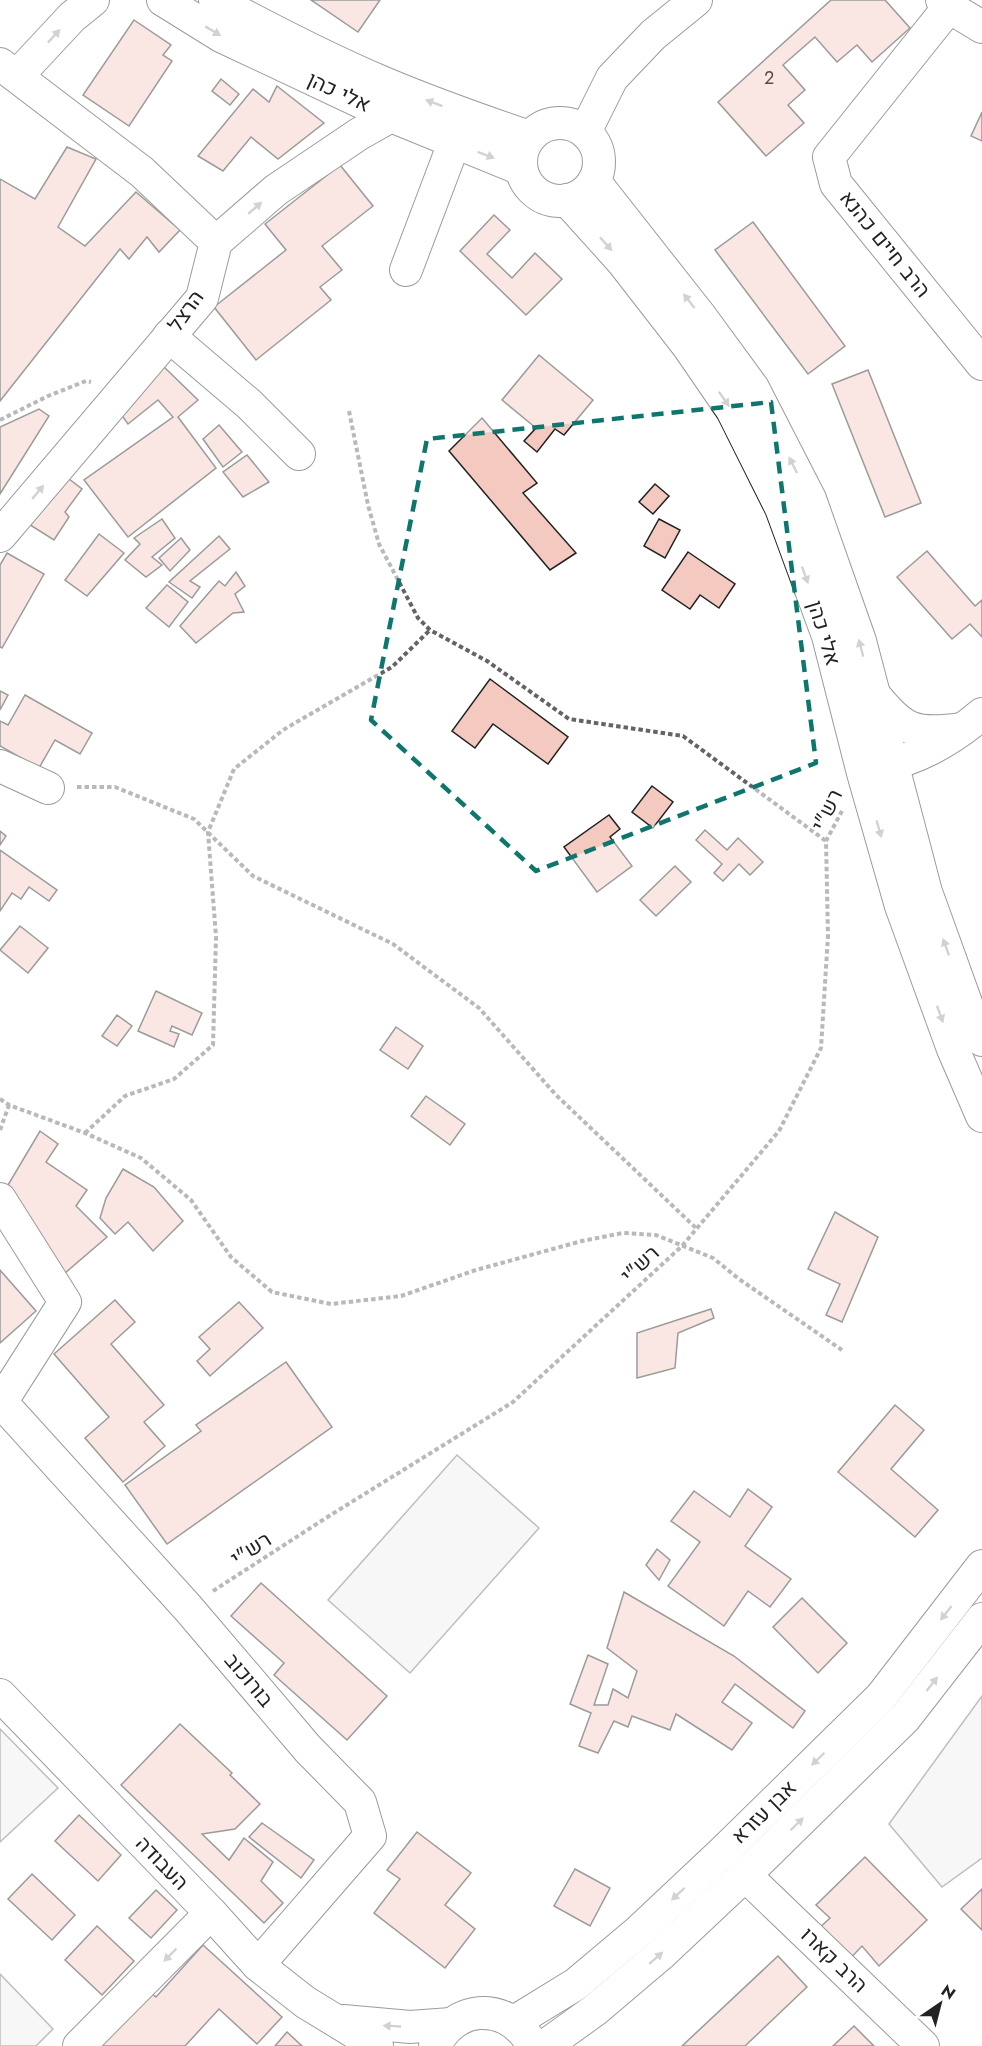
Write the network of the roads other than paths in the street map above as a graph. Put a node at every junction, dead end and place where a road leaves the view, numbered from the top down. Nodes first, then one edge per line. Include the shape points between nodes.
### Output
1 (93, 0) edge
2 (163, 0) edge
3 (215, 0) edge
4 (696, 0) edge
5 (945, 3) edge
6 (982, 27) edge
7 (9, 70) edge
8 (391, 116) junction
9 (585, 132) junction
10 (529, 137) junction
11 (454, 143) junction
12 (521, 169) junction
13 (594, 181) junction
14 (567, 200) junction
15 (216, 242) junction
16 (406, 270) dead end
17 (169, 336) junction
18 (982, 363) edge
19 (299, 454) dead end
20 (0, 536) edge
21 (873, 693) junction
22 (973, 721) edge
23 (0, 766) edge
24 (877, 769) junction
25 (48, 788) road end
26 (982, 1040) edge
27 (982, 1116) edge
28 (0, 1199) edge
29 (1, 1404) edge
30 (982, 1566) edge
31 (982, 1619) edge
32 (0, 1695) edge
33 (746, 1875) junction
34 (211, 1913) junction
35 (258, 1965) junction
36 (611, 1996) junction
37 (333, 2020) junction
38 (523, 2034) edge
39 (443, 2035) edge
40 (79, 2046) edge
41 (377, 2046) edge
42 (545, 2046) edge
43 (581, 2046) edge
44 (923, 2046) edge

7 -> 1 street
2 -> 8 street, אלי כהן via 221,36
10 -> 3 street, אלי כהן via 378,81
4 - 9 street via 653,35 612,78
5 - 6 street
5 - 18 street, הרב חיים כהנא via 829,157 836,184
7 - 15 street via 142,172
8 - 11 street, אלי כהן
15 -> 8 street via 276,190
9 - 10 street via 555,123
9 - 13 street via 599,160
10 - 12 street via 520,158
11 -> 12 street, אלי כהן
11 - 16 street
12 - 14 street via 538,194
13 - 14 street via 583,193
21 -> 13 street, אלי כהן via 860,641 810,499 753,388
14 -> 24 street, אלי כהן via 622,261 732,410 781,508
15 - 17 street, הרצל via 201,298
17 - 19 street via 249,404
20 -> 17 street, הרצל
21 - 22 street via 896,719 912,729 939,733
21 - 24 street, אלי כהן
22 - 24 street via 918,756
23 - 25 street
26 -> 24 street, אלי כהן
24 -> 27 street, אלי כהן via 901,906 952,1049
28 - 29 street via 64,1302
29 - 35 street, בורוכוב via 188,1608 308,1749 360,1802 370,1836
30 -> 38 street, אבן עזרא via 881,1697 723,1852
33 -> 31 street, אבן עזרא via 905,1718
32 - 34 street, העבודה
36 -> 33 street, אבן עזרא
33 - 44 street, הרב קארו
34 - 35 street, העבודה
34 -> 40 street
35 - 37 street, העבודה
36 - 42 street, אבן עזרא
36 - 43 street via 593,2020
39 -> 37 street, העבודה via 410,2027
37 - 41 street, העבודה
38 - 39 street, העבודה via 499,2015 482,2013 466,2016

